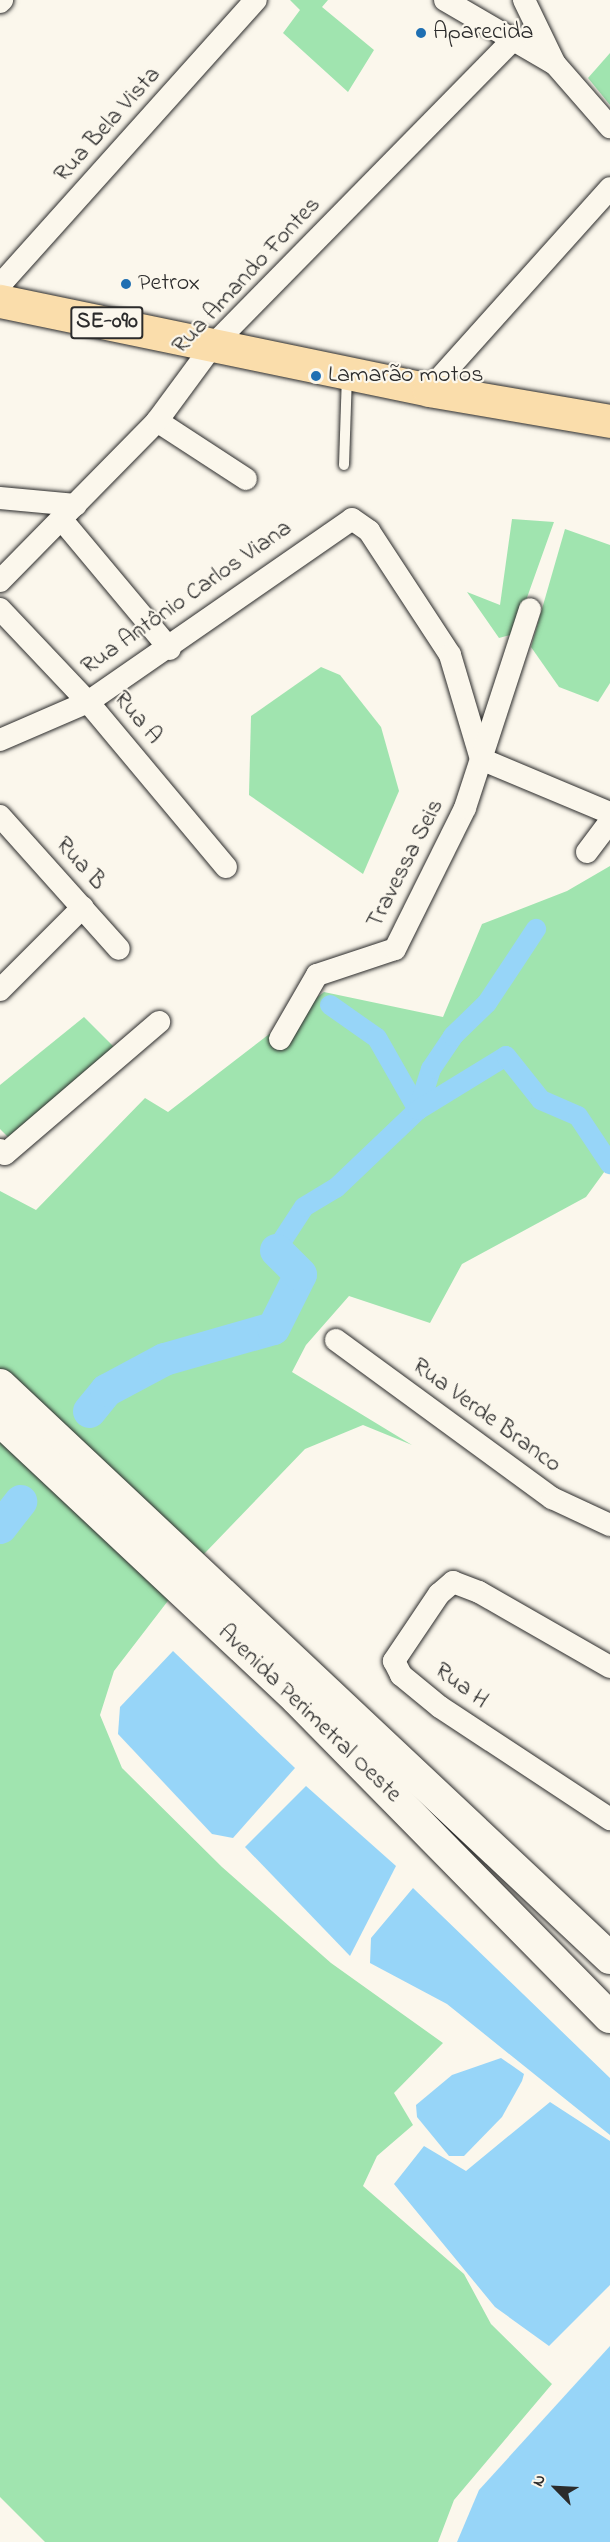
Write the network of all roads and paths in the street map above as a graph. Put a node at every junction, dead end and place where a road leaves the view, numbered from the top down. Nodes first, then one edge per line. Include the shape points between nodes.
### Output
1 (256, 0) edge
2 (455, 2) edge
3 (532, 5) edge
4 (515, 38) junction
5 (555, 64) junction
6 (610, 126) edge
7 (610, 188) edge
8 (0, 285) edge
9 (0, 301) edge
10 (213, 345) junction
11 (347, 372) junction
12 (429, 390) junction
13 (157, 421) junction
14 (610, 421) edge
15 (344, 465) dead end
16 (246, 479) dead end
17 (0, 498) edge
18 (69, 512) junction
19 (0, 581) edge
20 (0, 609) edge
21 (530, 609) dead end
22 (170, 648) junction
23 (88, 702) junction
24 (0, 740) edge
25 (481, 759) junction
26 (610, 813) edge
27 (0, 816) edge
28 (610, 822) edge
29 (587, 852) dead end
30 (226, 867) dead end
31 (83, 907) junction
32 (119, 949) dead end
33 (0, 990) edge
34 (159, 1022) dead end
35 (280, 1039) dead end
36 (0, 1150) edge
37 (336, 1340) dead end
38 (0, 1385) edge
39 (0, 1420) edge
40 (610, 1525) edge
41 (610, 1667) edge
42 (610, 1819) edge
43 (610, 1958) edge
44 (610, 2017) edge

1 - 8 street, Rua Bela Vista
2 - 4 street
3 - 5 street
4 - 5 street
4 - 10 street, Rua Amando Fontes
5 - 6 street
7 - 12 street
9 - 10 main road, SE-090
10 - 11 main road, SE-090
10 - 13 street, Rua Amando Fontes
11 - 12 main road, SE-090
11 - 15 lane
12 - 14 main road, SE-090
13 - 16 street
13 - 18 street, Rua Amando Fontes
17 - 18 street
18 - 19 street, Rua Amando Fontes
18 - 22 street
20 - 23 street, Rua A
21 - 25 street, Travessa Seis
22 - 23 street, Rua Antônio Carlos Viana
22 - 25 street, Rua Antônio Carlos Viana via 333,527 356,520 369,531 450,655
23 - 24 street, Rua Antônio Carlos Viana
23 - 30 street, Rua A
25 - 26 street
25 - 35 street, Travessa Seis via 452,839 395,949 317,975
27 - 31 street, Rua B
28 - 29 street
31 - 32 street, Rua B
31 - 33 street
34 - 36 street via 59,1111 5,1154
37 - 40 street, Rua Verde Branco via 552,1498
38 - 43 main road, Avenida Perimetral Oeste
39 - 44 main road, Avenida Perimetral Oeste via 297,1699
41 - 42 street, Rua H via 464,1584 447,1585 396,1654 397,1671 440,1707

